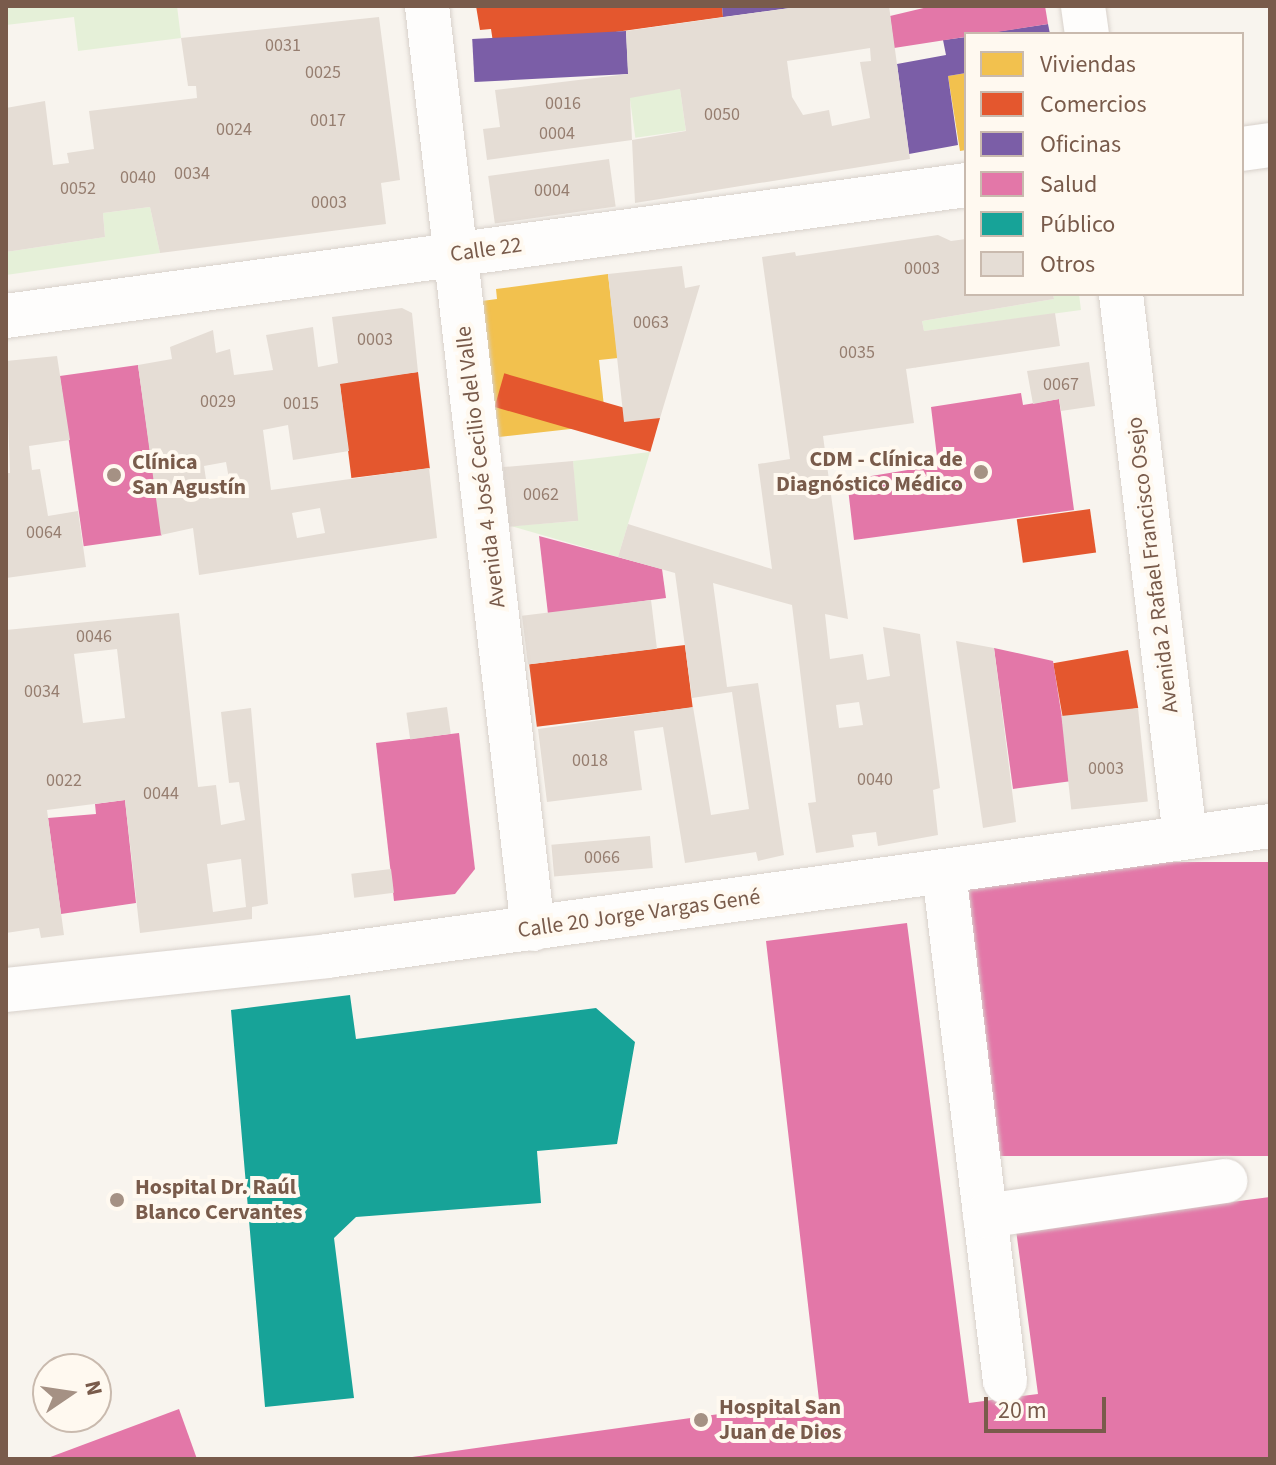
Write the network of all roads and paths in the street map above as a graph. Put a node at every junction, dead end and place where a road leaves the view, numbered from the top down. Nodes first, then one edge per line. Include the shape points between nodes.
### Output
1 (427, 6) edge
2 (1083, 6) edge
3 (1087, 32) edge
4 (1270, 145) edge
5 (1244, 149) edge
6 (964, 185) edge
7 (456, 254) junction
8 (1121, 296) edge
9 (6, 316) edge
10 (1270, 826) edge
11 (1185, 837) junction
12 (944, 872) junction
13 (533, 929) junction
14 (6, 990) edge
15 (1225, 1181) dead end
16 (985, 1216) junction
17 (1005, 1381) dead end

1 - 7 street, Avenida 4 José Cecilio del Valle
2 - 3 street
4 - 5 street
6 - 7 street, Calle 22
7 - 9 street, Calle 22
7 - 13 street, Avenida 4 José Cecilio del Valle
8 - 11 street, Avenida 2 Rafael Francisco Osejo
10 - 11 street, Calle 20 Jorge Vargas Gené
11 - 12 street, Calle 20 Jorge Vargas Gené
12 - 13 street, Calle 20 Jorge Vargas Gené
12 - 16 street
13 - 14 street, Calle 20 Jorge Vargas Gené
15 - 16 street
16 - 17 street

